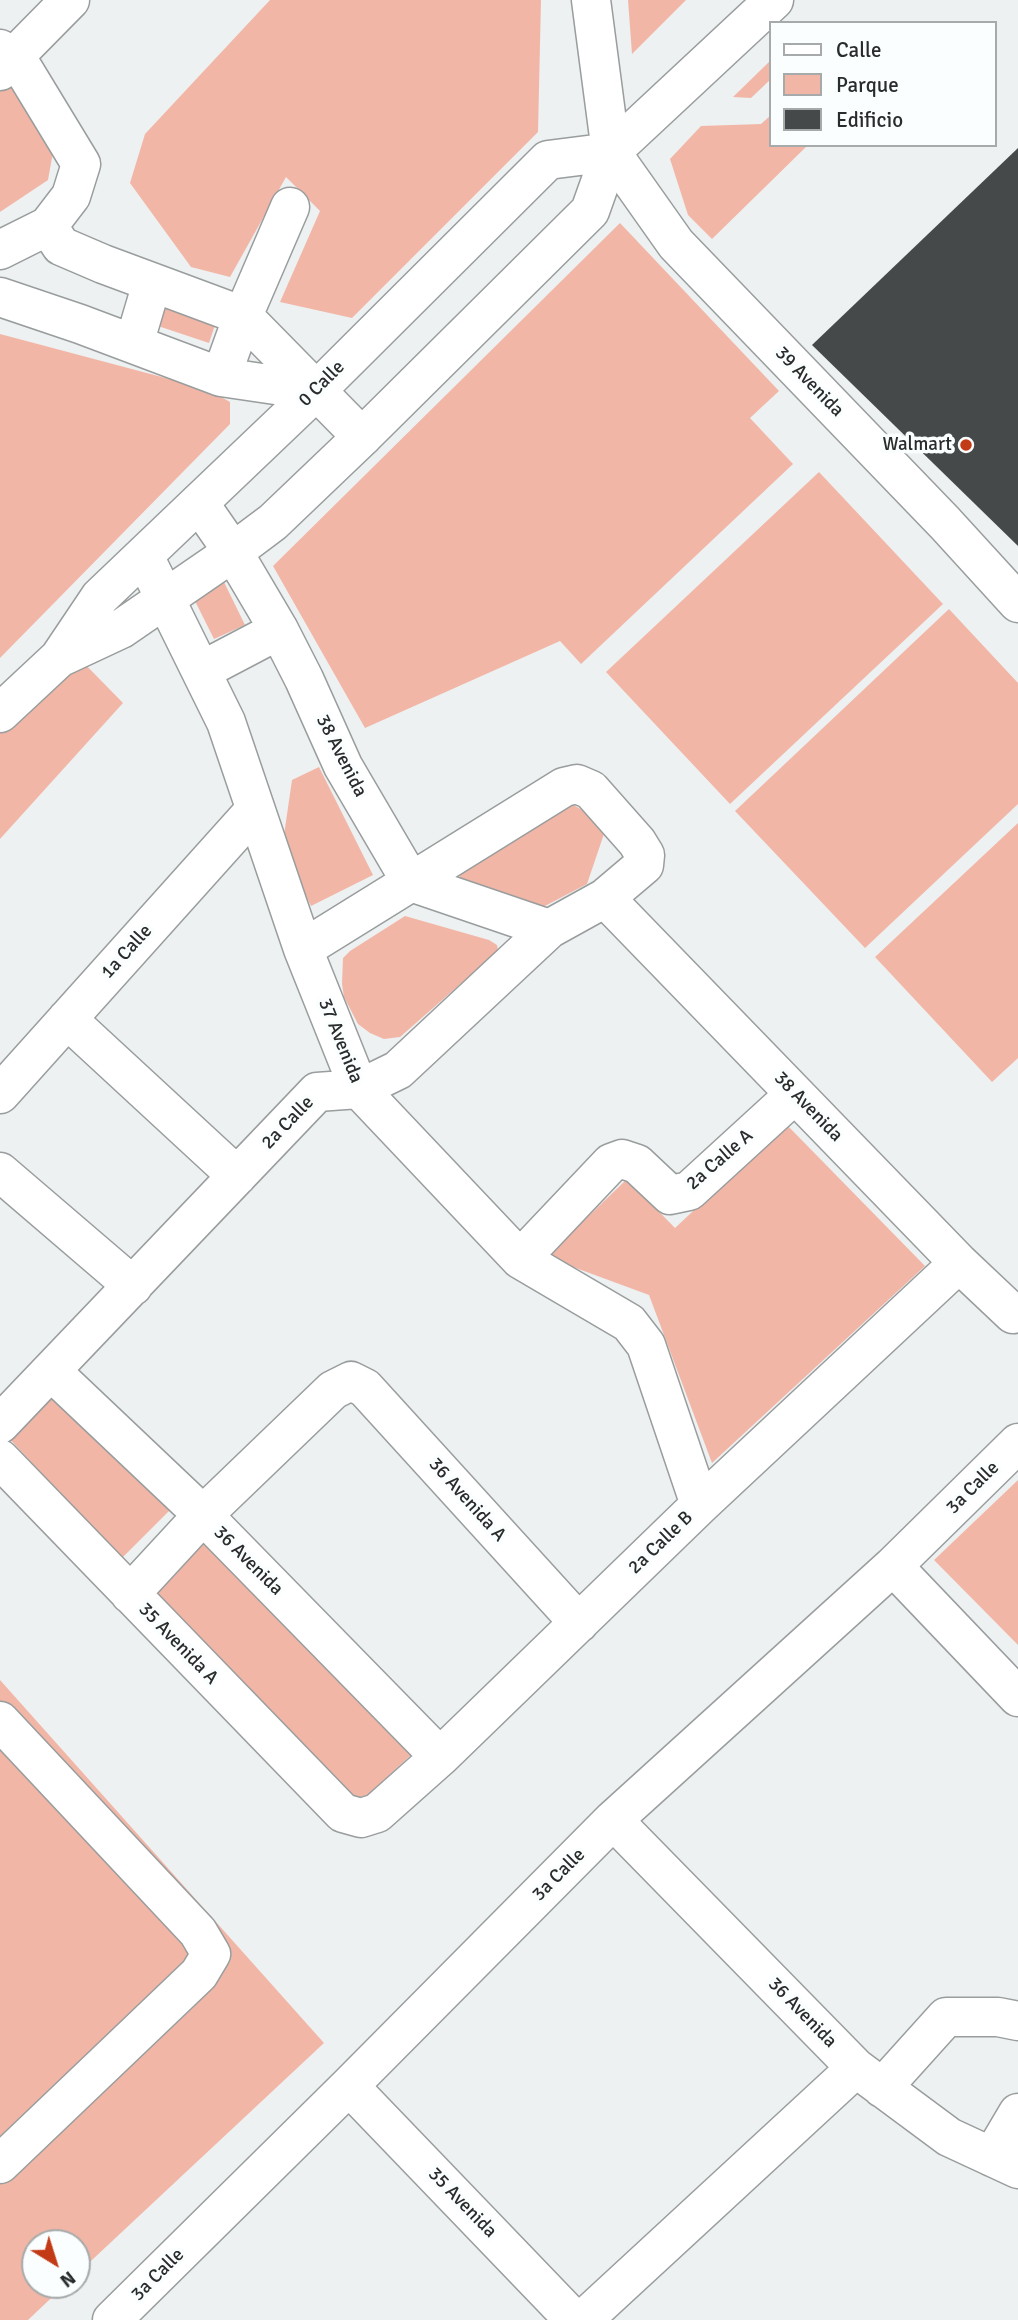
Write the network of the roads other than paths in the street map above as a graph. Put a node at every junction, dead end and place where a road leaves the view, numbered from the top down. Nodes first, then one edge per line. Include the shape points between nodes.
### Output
1 (70, 0) edge
2 (591, 0) edge
3 (774, 0) edge
4 (5, 59) edge
5 (611, 152) junction
6 (290, 207) dead end
7 (48, 226) junction
8 (0, 250) edge
9 (152, 283) junction
10 (0, 297) edge
11 (243, 316) junction
12 (134, 344) junction
13 (220, 377) junction
14 (316, 391) junction
15 (362, 437) junction
16 (199, 503) junction
17 (233, 552) junction
18 (144, 556) junction
19 (164, 598) junction
20 (1018, 603) edge
21 (279, 630) junction
22 (58, 658) junction
23 (201, 671) junction
24 (0, 713) edge
25 (254, 811) junction
26 (411, 882) junction
27 (605, 898) junction
28 (549, 929) junction
29 (303, 949) junction
30 (68, 1018) junction
31 (359, 1089) junction
32 (0, 1094) edge
33 (795, 1094) junction
34 (0, 1172) edge
35 (237, 1176) junction
36 (520, 1259) junction
37 (959, 1263) junction
38 (132, 1286) junction
39 (1013, 1314) dead end
40 (51, 1371) junction
41 (0, 1424) edge
42 (1018, 1443) edge
43 (0, 1460) edge
44 (700, 1505) junction
45 (203, 1515) junction
46 (893, 1566) junction
47 (130, 1594) junction
48 (579, 1623) junction
49 (1018, 1697) edge
50 (0, 1721) edge
51 (440, 1757) junction
52 (361, 1818) joint
53 (613, 1820) junction
54 (1018, 2021) edge
55 (869, 2078) junction
56 (349, 2086) junction
57 (1018, 2113) edge
58 (6, 2147) edge
59 (1005, 2163) edge
60 (112, 2320) edge
61 (574, 2320) edge
62 (583, 2320) edge

1 - 4 street
2 - 5 street, 0 Calle
3 - 5 street, 0 Calle
4 - 7 street via 81,164 71,196
5 - 14 street, 0 Calle via 548,160
5 - 15 street, 0 Calle via 590,211
5 - 20 street, 39 Avenida via 676,244
6 - 11 street
7 - 8 street
7 - 9 street via 61,246
9 - 11 street
9 - 12 street
10 - 12 street
11 - 13 street
11 - 14 street
12 - 13 street
13 - 14 street
14 - 15 street
14 - 16 street, 0 Calle
15 - 17 street, 0 Calle via 273,522
16 - 17 street, 38 Avenida
16 - 18 street, 0 Calle
17 - 19 street, 0 Calle
17 - 21 street, 38 Avenida
18 - 19 street, 37 Avenida
18 - 22 street, 0 Calle via 100,597
19 - 22 street, 0 Calle via 121,629
19 - 23 street, 37 Avenida
21 - 23 street
21 - 26 street, 38 Avenida via 343,766
22 - 24 street, 0 Calle
23 - 25 street, 37 Avenida via 226,722
25 - 29 street, 37 Avenida
25 - 30 street, 1a Calle
26 - 27 street, 2a Calle via 564,787 578,784 591,790 645,855 644,865
26 - 28 street
26 - 29 street
27 - 28 street, 2a Calle
27 - 33 street, 38 Avenida
28 - 31 street, 2a Calle via 398,1070
29 - 31 street, 37 Avenida
30 - 32 street, 1a Calle
30 - 35 street
31 - 35 street, 2a Calle via 317,1092
31 - 36 street, 37 Avenida
33 - 36 street, 2a Calle A via 689,1191 670,1195 637,1164 622,1159 611,1163
33 - 37 street, 38 Avenida
34 - 38 street
35 - 38 street, 2a Calle
36 - 44 street, 37 Avenida via 629,1323 646,1345
37 - 39 street, 38 Avenida
37 - 44 street, 2a Calle B
38 - 40 street, 2a Calle
40 - 41 street, 2a Calle
40 - 45 street, 36 Avenida
42 - 46 street, 3a Calle
43 - 47 street, 35 Avenida A
44 - 48 street, 2a Calle B
45 - 47 street
45 - 48 street, 36 Avenida A via 333,1390 351,1381 365,1388
45 - 51 street, 36 Avenida
46 - 49 street
46 - 53 street, 3a Calle
47 - 52 street, 35 Avenida A via 343,1814
48 - 51 street, 2a Calle B
50 - 58 street via 198,1933 211,1954 199,1973
51 - 52 street, 2a Calle B via 377,1813
53 - 55 street, 36 Avenida
53 - 56 street, 3a Calle
54 - 55 street via 946,2017
55 - 59 street, 36 Avenida via 949,2137
55 - 62 street
56 - 60 street, 3a Calle
56 - 61 street, 35 Avenida
57 - 59 street

